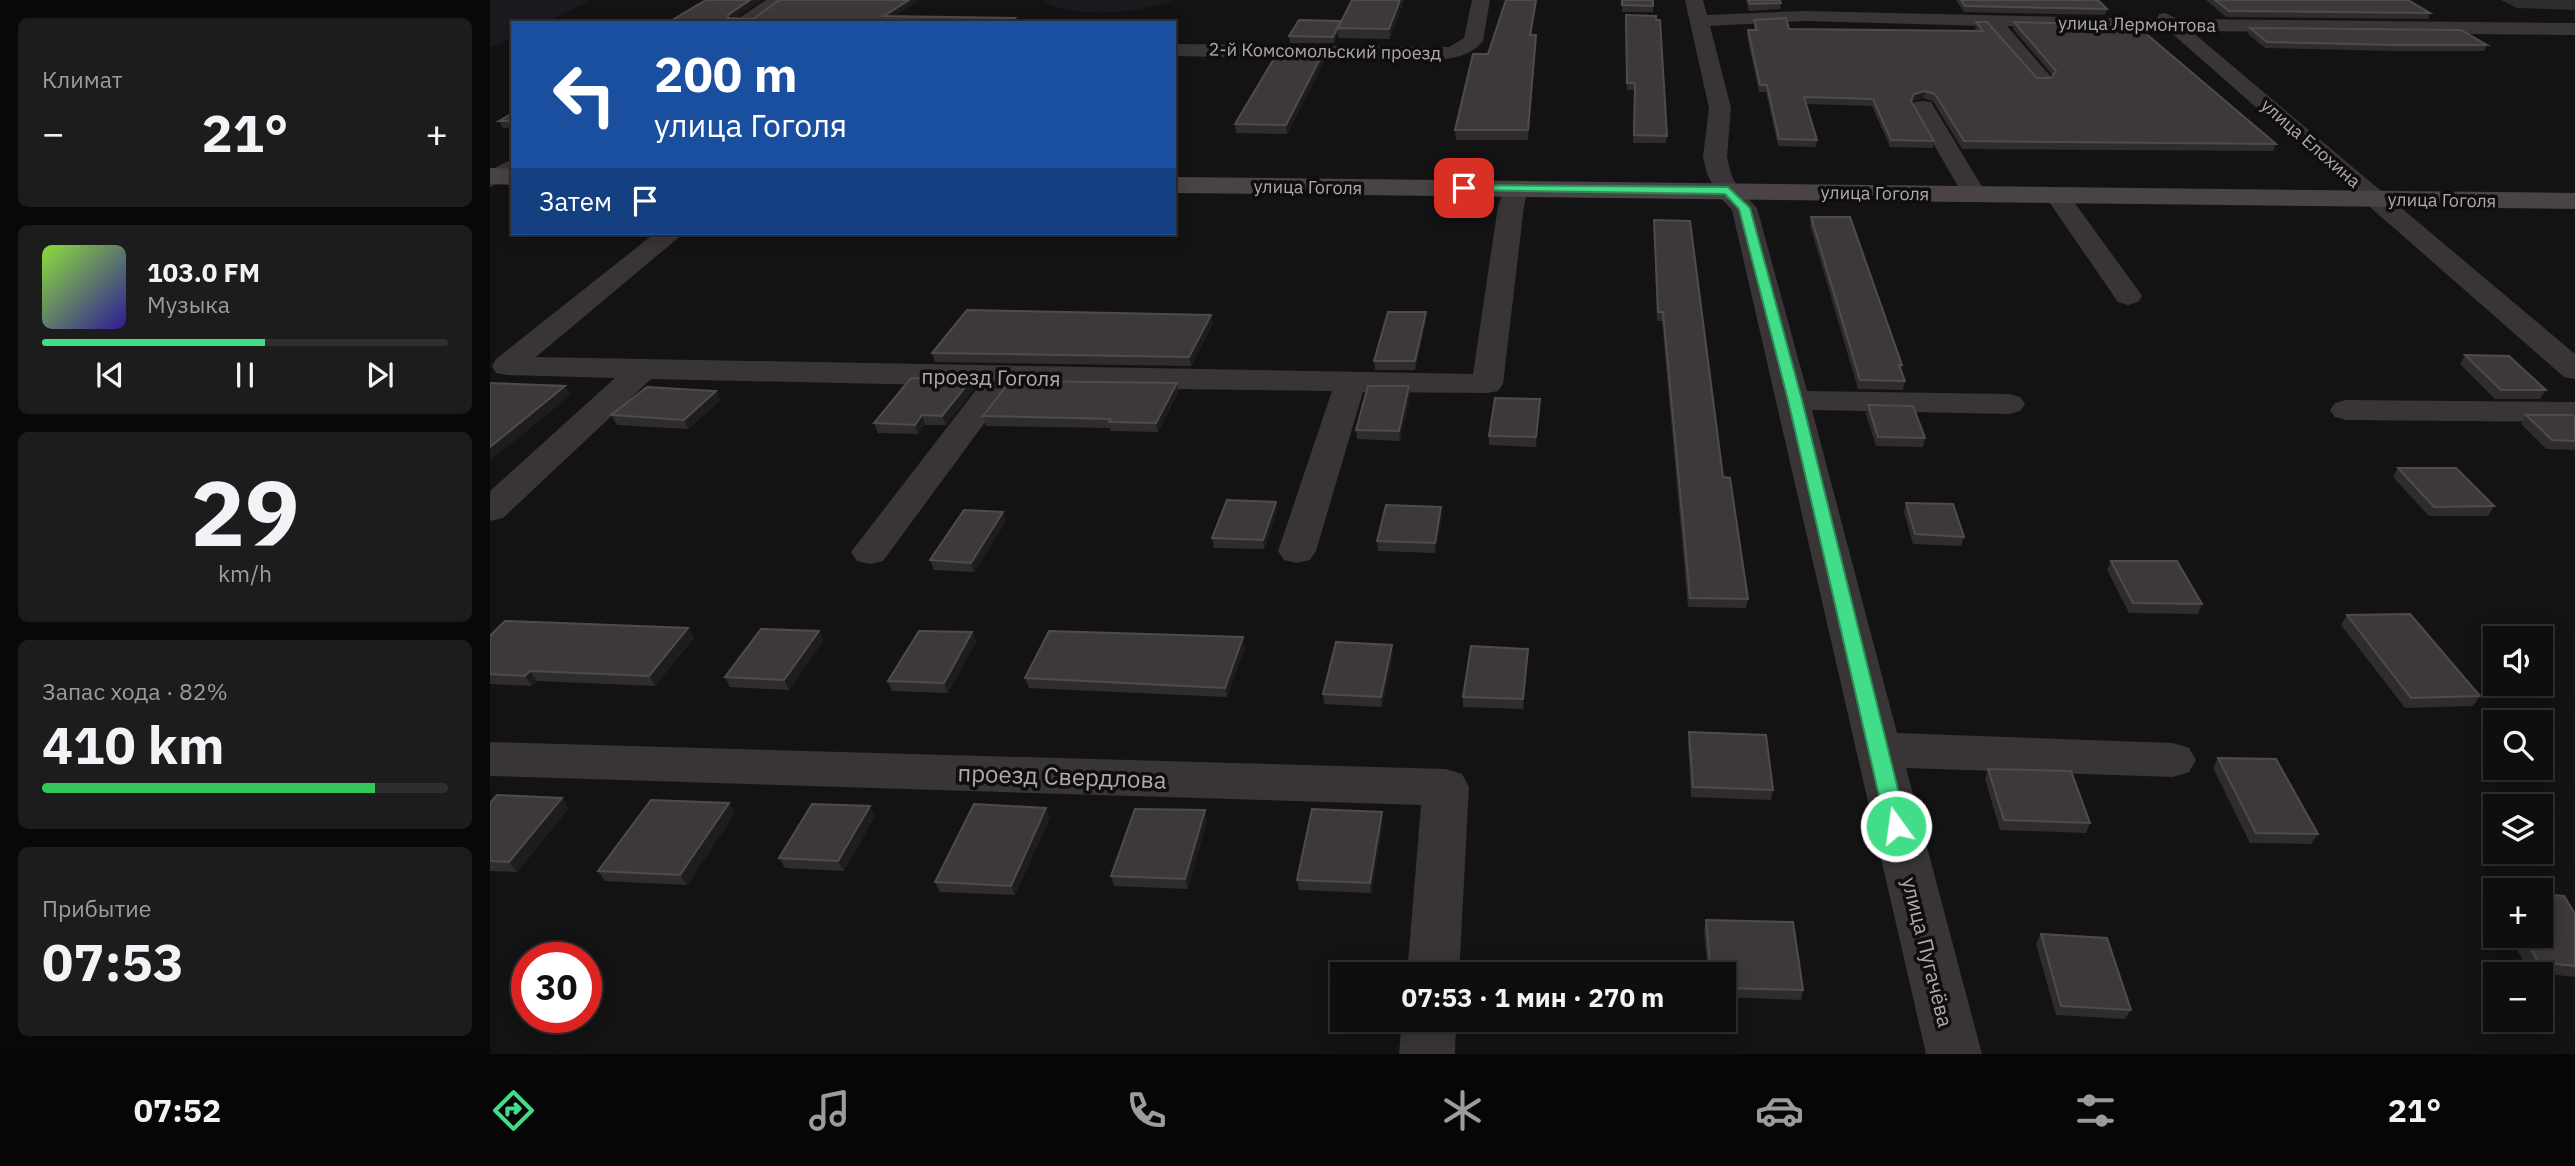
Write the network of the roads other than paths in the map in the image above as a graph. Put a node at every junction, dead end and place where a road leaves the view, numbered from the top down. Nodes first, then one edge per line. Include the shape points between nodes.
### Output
1 (778, 0) edge
2 (1480, 0) edge
3 (1694, 0) edge
4 (2153, 8) dead end
5 (744, 21) edge
6 (1699, 21) junction
7 (1993, 22) junction
8 (2173, 25) junction
9 (2575, 29) edge
10 (1176, 50) edge
11 (2042, 78) edge
12 (1923, 107) dead end
13 (1176, 185) edge
14 (1516, 188) junction
15 (1728, 191) junction
16 (1975, 195) junction
17 (2057, 196) junction
18 (2376, 199) junction
19 (2575, 201) edge
20 (669, 235) edge
21 (2129, 296) dead end
22 (643, 369) junction
23 (2575, 370) edge
24 (1002, 377) junction
25 (1352, 380) junction
26 (1795, 400) junction
27 (2009, 404) dead end
28 (2346, 411) dead end
29 (2575, 412) edge
30 (490, 510) edge
31 (1297, 551) dead end
32 (870, 552) dead end
33 (1877, 750) junction
34 (490, 759) edge
35 (2173, 760) dead end
36 (1434, 962) edge
37 (1428, 1032) edge
38 (1427, 1054) edge
39 (1954, 1054) edge

1 - 5 street
2 - 10 street, 2-й Комсомольский проезд via 1473,41 1454,53
3 - 6 street, улица Пугачёва
4 - 8 street, улица Елохина
6 - 7 street, улица Лермонтова via 1805,16
6 - 15 street, улица Пугачёва via 1720,108 1715,157
7 - 8 street, улица Лермонтова
7 - 11 street
8 - 9 street, улица Лермонтова
8 - 18 street, улица Елохина
12 - 16 street
13 - 14 street, улица Гоголя
14 - 15 street, улица Гоголя
14 - 25 street, проезд Гоголя via 1488,384
15 - 16 street, улица Гоголя
15 - 26 street, улица Пугачёва via 1744,208
16 - 17 street, улица Гоголя
17 - 18 street, улица Гоголя
17 - 21 street
18 - 19 street, улица Гоголя
18 - 23 street, улица Елохина
20 - 22 street, проезд Гоголя via 507,366
22 - 24 street, проезд Гоголя
22 - 30 street
24 - 25 street, проезд Гоголя
24 - 32 street
25 - 31 street
26 - 27 street
26 - 33 street, улица Пугачёва
28 - 29 street
33 - 35 street
33 - 39 street, улица Пугачёва
34 - 36 street, проезд Свердлова via 1446,787
37 - 38 street

